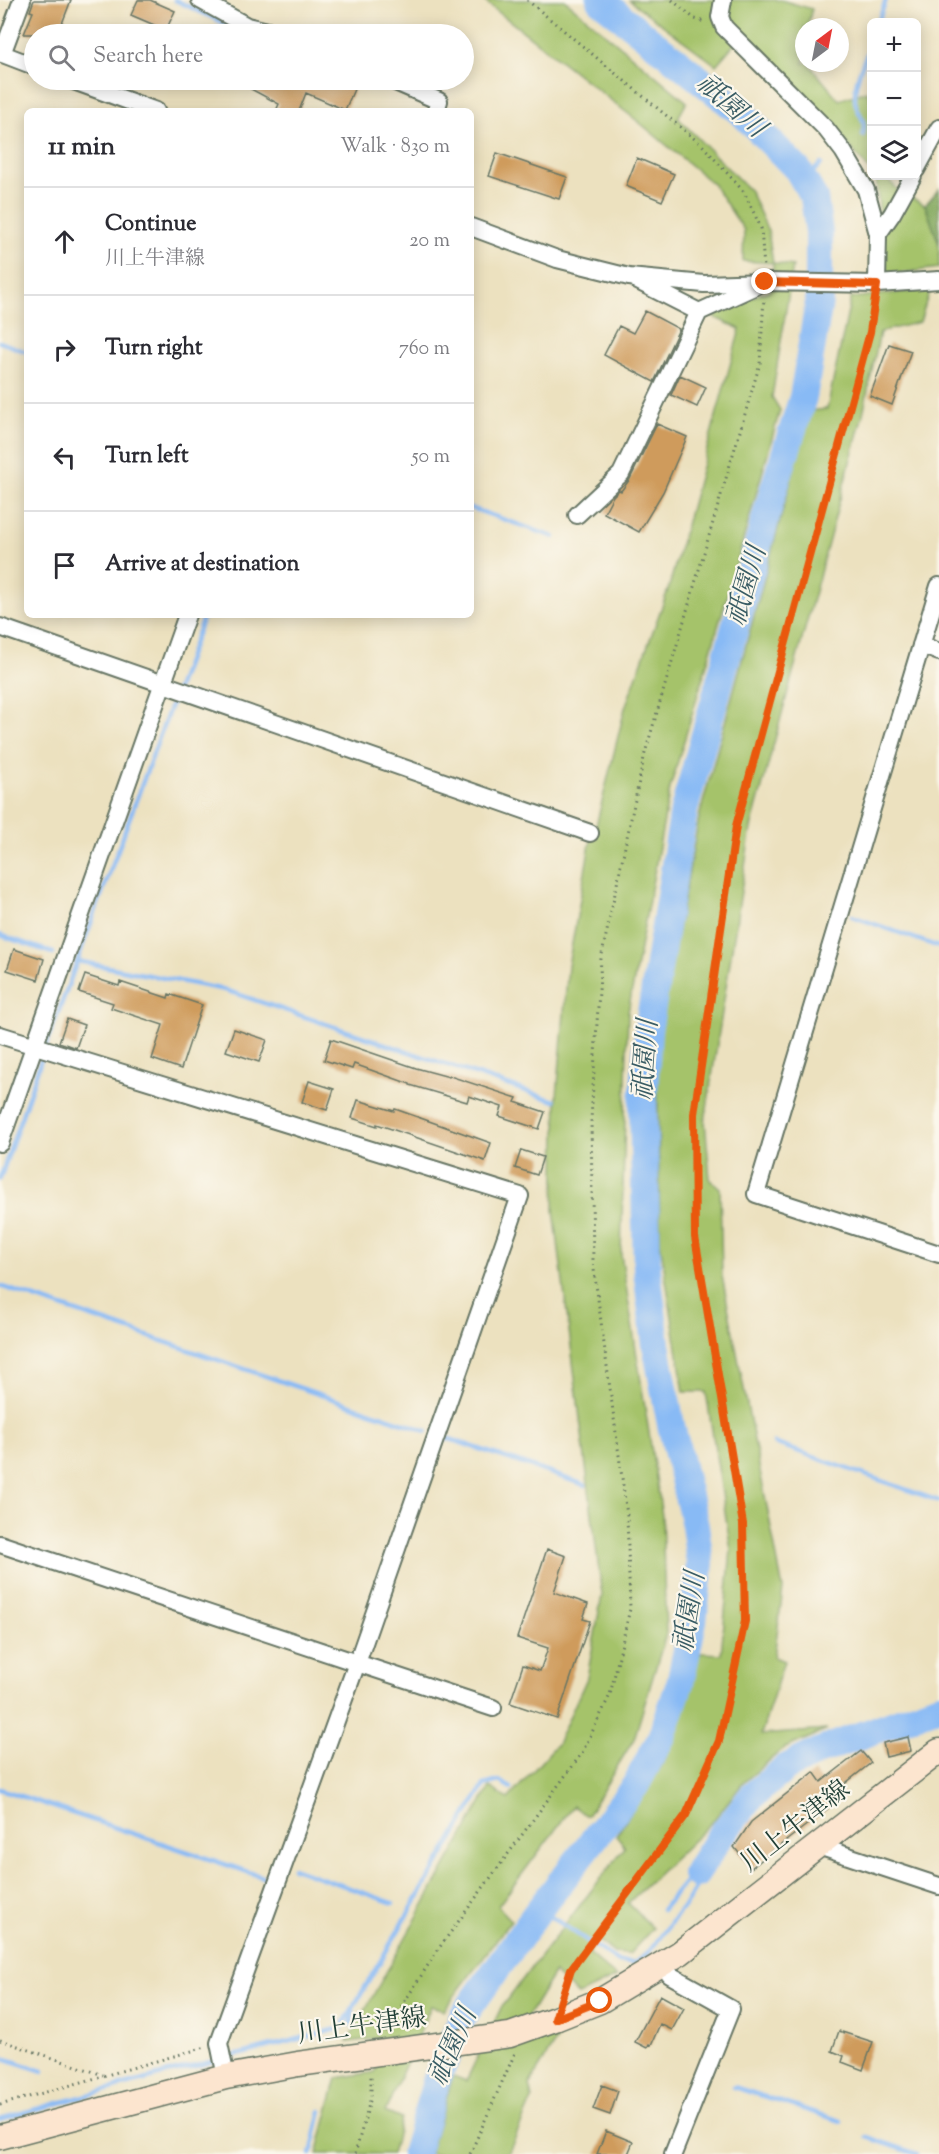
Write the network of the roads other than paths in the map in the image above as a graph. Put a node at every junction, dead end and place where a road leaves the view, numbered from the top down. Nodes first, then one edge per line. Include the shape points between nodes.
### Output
1 (22, 0) edge
2 (723, 0) edge
3 (208, 2) edge
4 (244, 24) edge
5 (1, 54) edge
6 (24, 62) edge
7 (98, 90) edge
8 (414, 90) edge
9 (148, 108) edge
10 (437, 108) edge
11 (939, 128) edge
12 (921, 161) edge
13 (911, 180) edge
14 (474, 228) edge
15 (878, 234) junction
16 (629, 276) junction
17 (939, 279) edge
18 (765, 282) junction
19 (877, 285) junction
20 (699, 312) junction
21 (577, 515) dead end
22 (939, 586) edge
23 (186, 618) edge
24 (0, 627) edge
25 (921, 645) junction
26 (939, 652) edge
27 (161, 683) junction
28 (590, 833) dead end
29 (0, 1035) edge
30 (34, 1046) junction
31 (0, 1143) edge
32 (939, 1254) edge
33 (0, 1544) edge
34 (357, 1663) junction
35 (493, 1708) dead end
36 (939, 1752) edge
37 (818, 1846) junction
38 (939, 1886) edge
39 (662, 1964) junction
40 (226, 2076) junction
41 (0, 2137) edge
42 (673, 2154) edge

1 - 5 street
2 - 15 street via 720,17 724,27 804,106 843,151 866,190
3 - 4 street
5 - 6 street
7 - 9 street
8 - 10 street via 439,101
11 - 12 street
13 - 15 street
14 - 16 street via 557,259
15 - 19 street
16 - 18 street via 704,284
16 - 20 street
17 - 19 street
18 - 19 street
18 - 20 street
20 - 21 street via 621,474
22 - 25 street
23 - 27 street
24 - 27 street
25 - 26 street
25 - 32 street via 756,1194
27 - 28 street
27 - 30 street
29 - 30 street
30 - 31 street
30 - 34 street via 519,1196
33 - 34 street
34 - 35 street
34 - 40 street via 219,2043
36 - 37 main road, 川上牛津線
37 - 38 street
37 - 39 main road, 川上牛津線
39 - 40 main road, 川上牛津線 via 600,2001 510,2035
39 - 42 street via 670,1975 731,2009
40 - 41 main road, 川上牛津線

